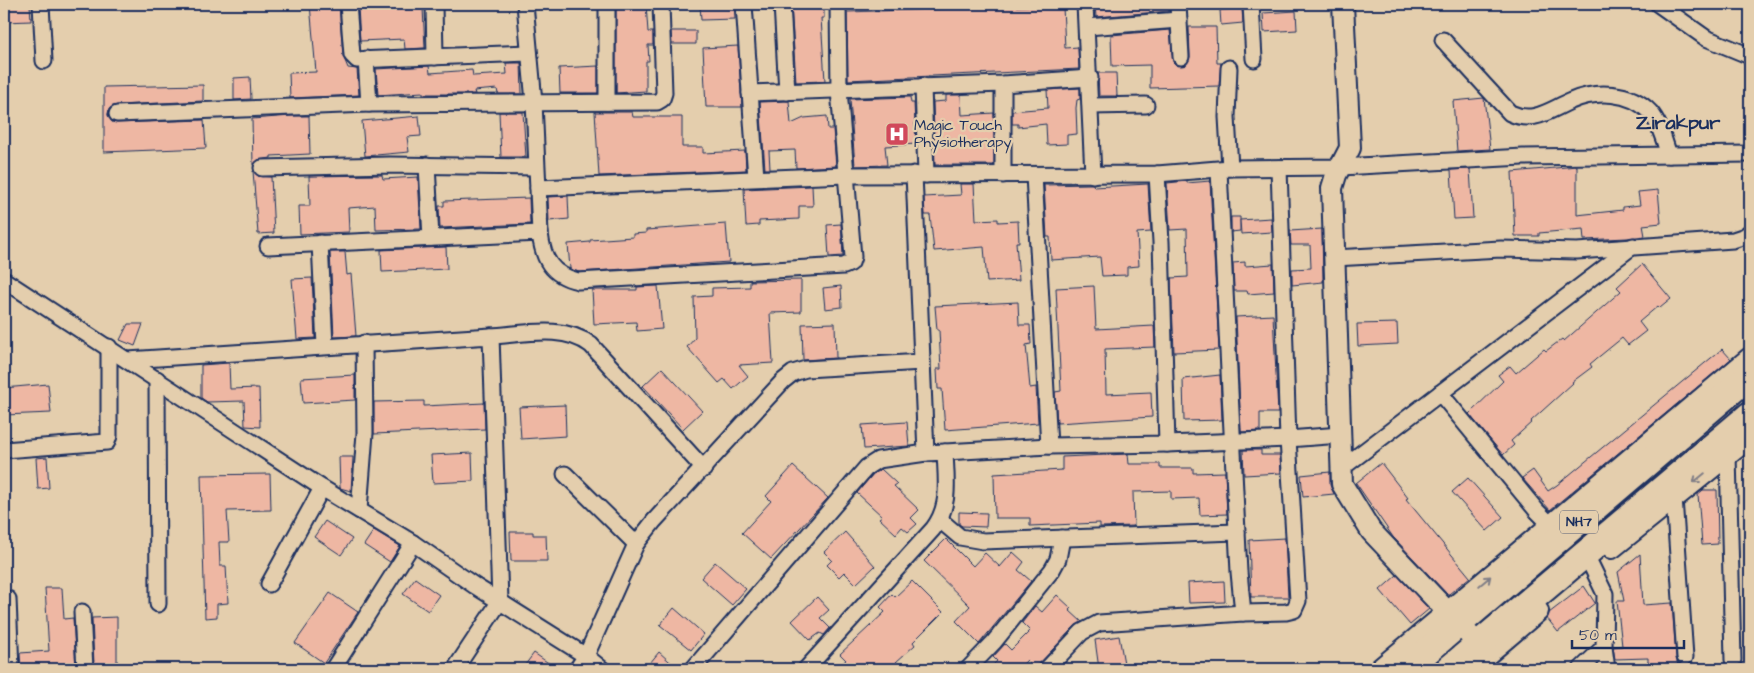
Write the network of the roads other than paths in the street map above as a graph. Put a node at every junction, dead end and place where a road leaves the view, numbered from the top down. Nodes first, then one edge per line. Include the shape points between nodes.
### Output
1 (41, 4) edge
2 (348, 4) edge
3 (434, 4) edge
4 (525, 4) edge
5 (607, 4) edge
6 (662, 4) edge
7 (744, 4) edge
8 (782, 4) edge
9 (838, 4) edge
10 (1085, 4) edge
11 (1178, 4) edge
12 (1251, 4) edge
13 (1343, 4) edge
14 (1658, 4) edge
15 (1178, 20) junction
16 (1087, 27) junction
17 (1443, 40) dead end
18 (529, 53) junction
19 (1750, 56) edge
20 (435, 57) junction
21 (1181, 57) dead end
22 (1254, 59) dead end
23 (366, 60) junction
24 (44, 61) dead end
25 (1229, 68) dead end
26 (1090, 78) junction
27 (1003, 84) junction
28 (923, 86) junction
29 (839, 90) junction
30 (787, 92) junction
31 (750, 93) junction
32 (534, 102) junction
33 (607, 102) junction
34 (369, 104) junction
35 (1146, 105) dead end
36 (1091, 106) junction
37 (116, 114) dead end
38 (1669, 154) junction
39 (1750, 154) edge
40 (427, 165) junction
41 (536, 167) junction
42 (1341, 167) junction
43 (262, 168) dead end
44 (1279, 168) junction
45 (1224, 169) junction
46 (1156, 174) junction
47 (845, 175) junction
48 (920, 175) junction
49 (1003, 175) junction
50 (1034, 175) junction
51 (1093, 175) junction
52 (756, 178) junction
53 (538, 188) junction
54 (1750, 232) edge
55 (540, 233) junction
56 (431, 238) junction
57 (320, 243) junction
58 (268, 246) dead end
59 (1633, 246) junction
60 (1334, 258) junction
61 (4, 280) edge
62 (491, 336) junction
63 (364, 343) junction
64 (325, 346) junction
65 (109, 347) junction
66 (1750, 358) edge
67 (128, 360) junction
68 (922, 362) junction
69 (1750, 375) edge
70 (157, 379) junction
71 (1440, 393) junction
72 (1750, 415) edge
73 (1341, 435) junction
74 (1750, 436) edge
75 (1288, 439) junction
76 (1232, 440) junction
77 (1167, 444) junction
78 (1049, 446) junction
79 (4, 450) edge
80 (945, 452) junction
81 (926, 453) junction
82 (1728, 454) junction
83 (1342, 468) junction
84 (704, 469) junction
85 (565, 474) dead end
86 (322, 488) junction
87 (1674, 498) junction
88 (359, 510) junction
89 (940, 520) junction
90 (1552, 526) junction
91 (1237, 532) junction
92 (1062, 538) junction
93 (413, 543) junction
94 (636, 544) junction
95 (1591, 566) junction
96 (270, 584) dead end
97 (8, 599) dead end
98 (500, 602) junction
99 (158, 604) dead end
100 (82, 612) dead end
101 (1243, 613) junction
102 (1454, 618) junction
103 (1478, 644) junction
104 (1604, 647) junction
105 (586, 656) junction
106 (1685, 657) dead end
107 (1733, 660) dead end
108 (11, 669) edge
109 (85, 669) edge
110 (333, 669) edge
111 (455, 669) edge
112 (577, 669) edge
113 (602, 669) edge
114 (693, 669) edge
115 (806, 669) edge
116 (968, 669) edge
117 (1048, 669) edge
118 (1380, 669) edge
119 (1406, 669) edge
120 (1449, 669) edge
121 (1470, 669) edge
122 (1581, 669) edge
123 (1607, 669) edge

1 - 24 street
2 - 23 street via 352,55 357,60
3 - 20 street
4 - 18 street
5 - 33 street
6 - 33 street via 662,99 651,103
7 - 31 street
8 - 30 street
9 - 29 street
10 - 16 street
11 - 15 street
12 - 22 street
13 - 42 street via 1350,148
14 - 19 street via 1706,38
15 - 16 street
15 - 21 street
16 - 26 street
17 - 38 street via 1510,113 1520,118 1533,118 1585,96 1626,97 1650,112
18 - 20 street
18 - 32 street
20 - 23 street
23 - 34 street
25 - 45 street
26 - 27 street
26 - 36 street
27 - 28 street
27 - 49 street
28 - 29 street
28 - 48 street
29 - 30 street
29 - 47 street
30 - 31 street
31 - 52 street
32 - 33 street
32 - 34 street
32 - 41 street
34 - 37 street
35 - 36 street
36 - 51 street
38 - 39 street
38 - 42 street via 1523,157
40 - 41 street
40 - 43 street
40 - 56 street
41 - 53 street
42 - 44 street
42 - 60 street via 1332,188
44 - 45 street
44 - 75 street
45 - 46 street
45 - 76 street
46 - 51 street
46 - 77 street
47 - 48 street
47 - 52 street
47 - 55 street via 853,257 851,263 844,266 578,280 563,277 552,267 545,257
48 - 49 street
48 - 68 street
49 - 50 street
50 - 51 street
50 - 78 street
52 - 53 street
53 - 55 street
54 - 59 street via 1733,240
55 - 56 street
56 - 57 street
57 - 58 street
57 - 64 street
59 - 60 street
59 - 71 street
60 - 73 street
61 - 65 street
62 - 63 street
62 - 84 street via 560,332 582,338
62 - 98 street
63 - 64 street
63 - 88 street via 365,433
64 - 67 street
65 - 67 street
65 - 79 street via 107,442
66 - 90 street
67 - 70 street
68 - 81 street
68 - 84 street via 793,373 768,396
69 - 102 highway, NH7
70 - 86 street
70 - 99 street
71 - 83 street
71 - 90 street
72 - 103 highway, NH7
73 - 75 street
73 - 83 street
74 - 82 street
75 - 76 street
75 - 101 street via 1298,602 1294,610 1286,612
76 - 77 street
76 - 91 street
77 - 78 street
78 - 80 street
80 - 81 street
80 - 89 street via 947,502
81 - 114 street via 878,460 867,467
82 -> 87 street
82 - 107 street
83 - 102 street via 1342,484 1371,532
84 - 94 street
85 - 94 street
86 - 88 street
86 - 96 street
87 - 95 street
87 - 106 street
88 - 93 street
89 - 92 street via 952,532 970,540
89 - 115 street
102 -> 90 street
91 - 92 street
91 - 101 street
92 - 116 street via 1052,570
93 - 98 street
93 - 110 street
94 - 105 street
95 - 104 street via 1605,594
95 - 121 street
97 - 108 street
98 - 105 street
98 - 111 street
100 - 109 street
101 - 117 street via 1099,623 1082,632
102 - 103 street
102 - 118 street
102 - 119 highway, NH7
103 - 120 highway, NH7
104 - 122 street
104 - 123 street
105 - 112 street
105 - 113 street

